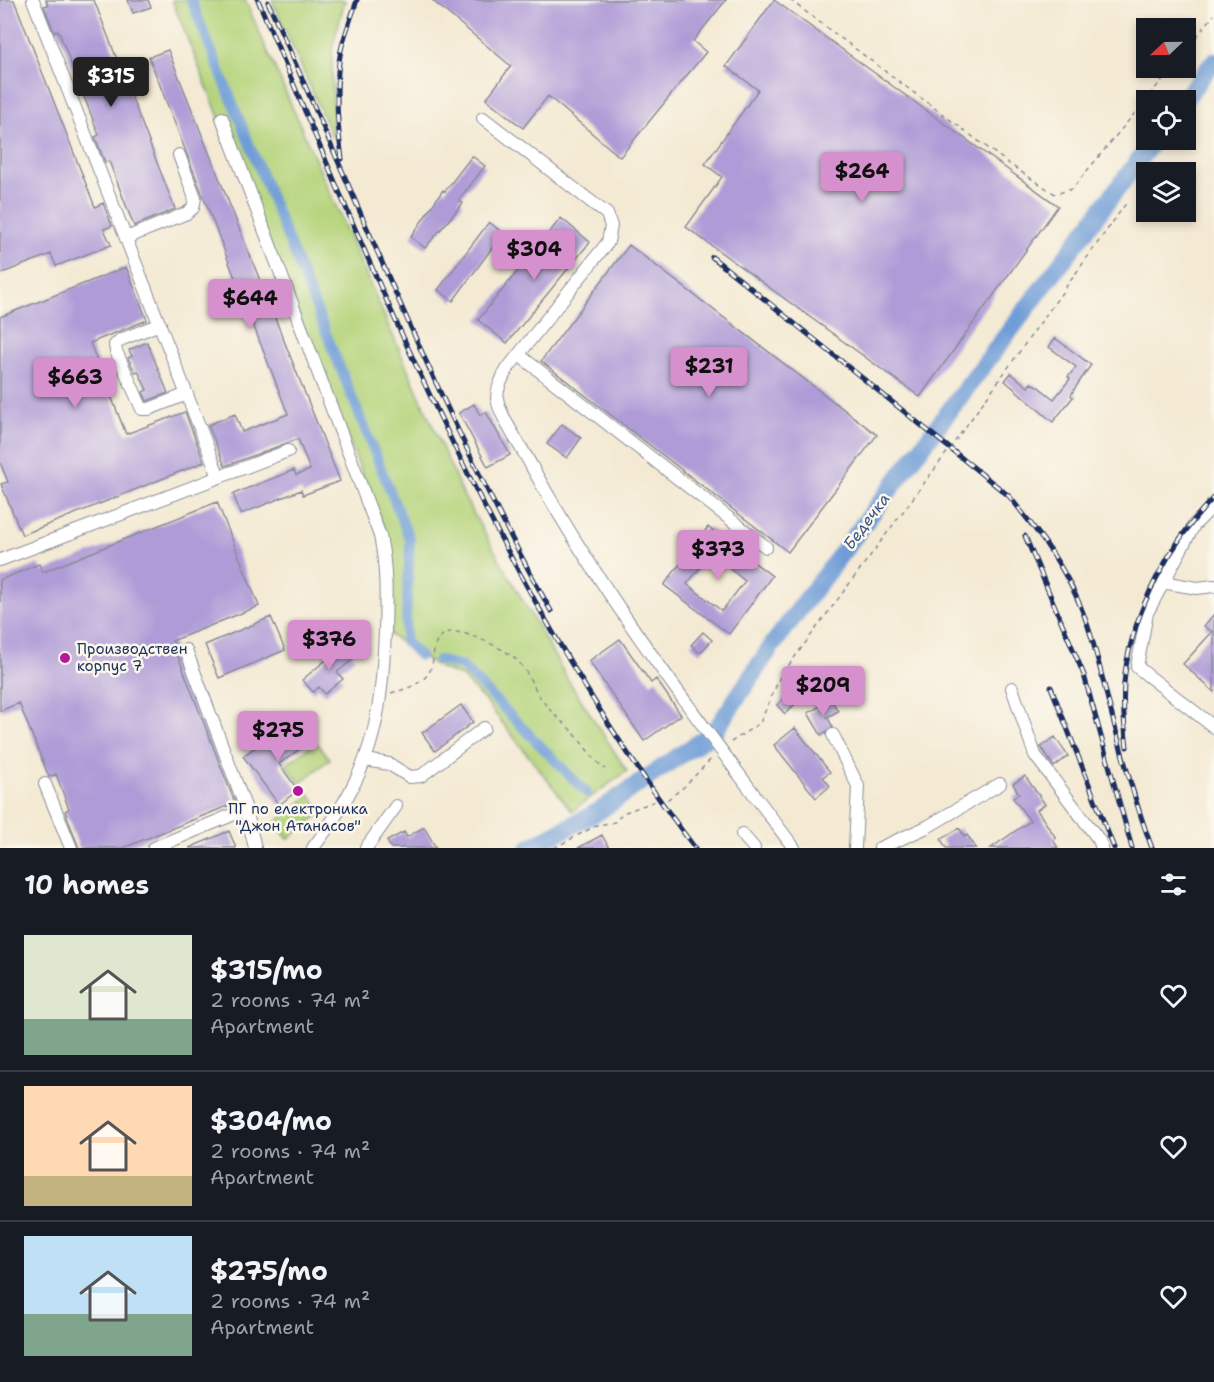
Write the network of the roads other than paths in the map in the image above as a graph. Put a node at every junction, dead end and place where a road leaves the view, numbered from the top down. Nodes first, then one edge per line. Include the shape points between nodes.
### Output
1 (33, 0) edge
2 (222, 118) dead end
3 (483, 118) dead end
4 (179, 155) dead end
5 (126, 238) junction
6 (160, 324) junction
7 (519, 356) junction
8 (187, 394) junction
9 (288, 451) dead end
10 (219, 477) junction
11 (1214, 505) edge
12 (766, 547) dead end
13 (0, 560) edge
14 (1162, 582) junction
15 (1214, 585) edge
16 (186, 650) dead end
17 (1012, 688) dead end
18 (1214, 727) edge
19 (484, 728) dead end
20 (833, 735) dead end
21 (366, 760) junction
22 (45, 784) dead end
23 (1000, 784) dead end
24 (396, 806) dead end
25 (246, 809) junction
26 (742, 834) dead end
27 (71, 848) edge
28 (154, 848) edge
29 (255, 848) edge
30 (313, 848) edge
31 (366, 848) edge
32 (754, 848) edge
33 (794, 848) edge
34 (855, 848) edge
35 (880, 848) edge
36 (1102, 848) edge

1 - 5 street
2 - 21 street via 380,536 386,579 381,696
3 - 7 street via 607,214 612,226 608,242
4 - 5 street via 195,198 193,208
5 - 6 street
6 - 8 street
6 - 8 street via 120,340 116,351 142,409 149,410
7 - 12 street
7 - 33 street via 501,380 497,398 560,517 672,687
8 - 10 street
9 - 10 street
10 - 13 street
11 - 14 street via 1194,525
14 - 15 street via 1197,588
14 - 18 street via 1147,613 1137,668
16 - 25 street
17 - 36 street via 1035,755
19 - 21 street via 421,776 410,777 389,764
20 - 34 street via 858,786
21 - 30 street via 336,817
22 - 27 street
23 - 35 street via 927,827
24 - 31 street
25 - 28 street
25 - 29 street
26 - 32 street

